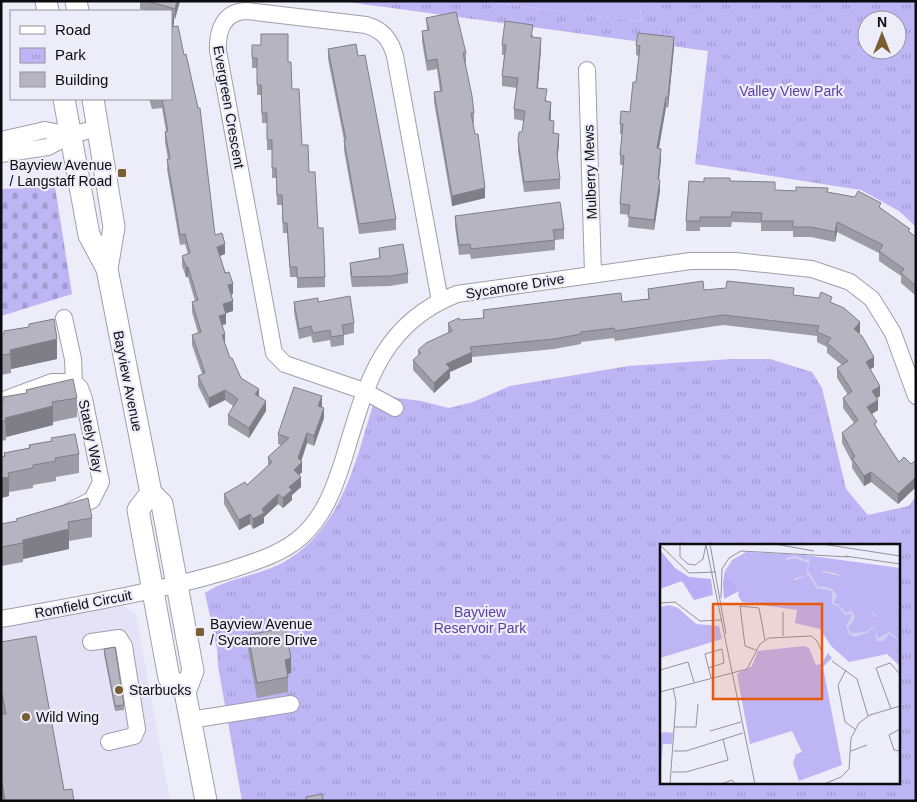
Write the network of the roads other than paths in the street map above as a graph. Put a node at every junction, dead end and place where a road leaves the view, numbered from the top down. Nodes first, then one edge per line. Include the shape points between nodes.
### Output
1 (587, 70) dead end
2 (64, 100) edge
3 (93, 100) edge
4 (98, 128) junction
5 (71, 135) junction
6 (1, 140) edge
7 (1, 154) edge
8 (106, 269) junction
9 (593, 274) junction
10 (440, 301) junction
11 (64, 318) dead end
12 (74, 382) junction
13 (364, 391) junction
14 (916, 396) edge
15 (1, 401) edge
16 (395, 408) dead end
17 (53, 518) edge
18 (165, 588) junction
19 (1, 619) edge
20 (91, 642) dead end
21 (291, 704) dead end
22 (190, 720) junction
23 (109, 742) dead end
24 (206, 801) edge

1 - 9 street, Mulberry Mews
2 - 5 main road, Bayview Avenue
3 - 4 main road, Bayview Avenue
4 - 5 street
4 - 8 main road, Bayview Avenue via 114,227
5 - 6 street via 45,130
5 - 7 street via 48,148
5 - 8 main road, Bayview Avenue via 89,235
8 - 18 main road, Bayview Avenue via 151,493 162,504
9 - 10 street, Sycamore Drive via 475,290
9 - 14 street, Sycamore Drive via 712,260 812,269 837,276 863,290 880,309 893,333
10 - 13 street, Sycamore Drive via 393,339 380,357
10 - 13 street, Evergreen Crescent via 395,56 387,37 366,25 265,13 240,11 227,18 218,33 218,52 274,353 293,368
11 - 12 street via 74,358
12 - 15 street, Stately Way via 52,382
12 - 17 street, Stately Way via 80,388 86,406 100,482 92,500
13 - 16 street, Evergreen Crescent
13 - 18 street, Sycamore Drive via 334,489 316,520 302,536 262,560
18 - 19 street, Romfield Circuit
18 - 22 main road, Bayview Avenue via 193,671 185,692
20 - 23 street via 119,638 124,646 137,729 134,736
21 - 22 street
22 - 24 main road, Bayview Avenue

